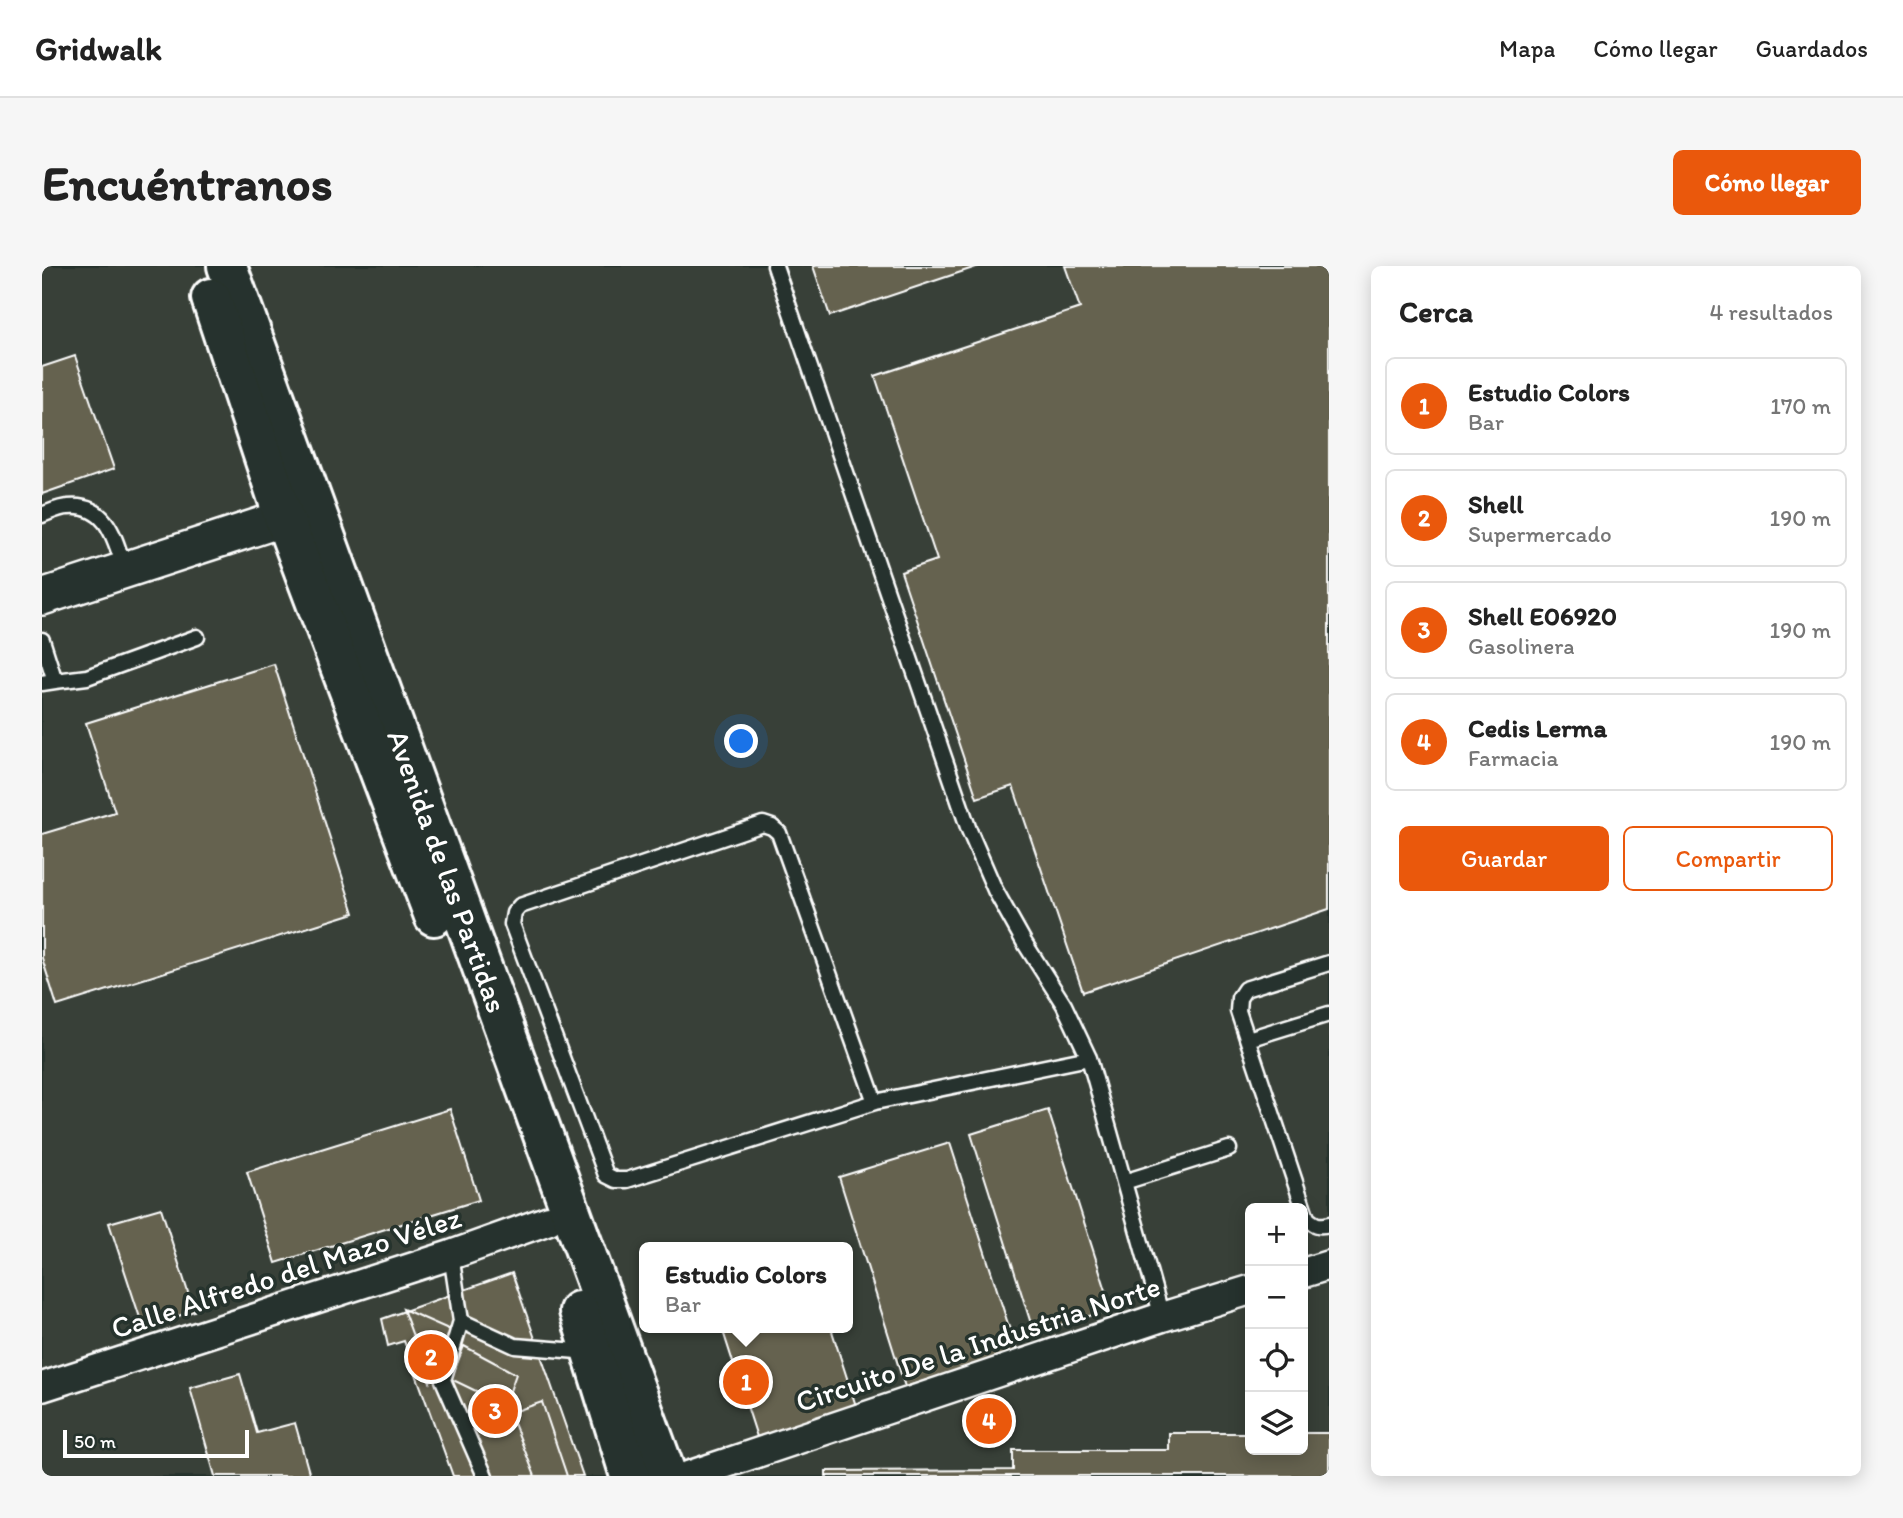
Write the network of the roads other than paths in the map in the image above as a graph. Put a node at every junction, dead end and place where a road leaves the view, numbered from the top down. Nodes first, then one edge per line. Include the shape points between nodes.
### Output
1 (200, 266) edge
2 (227, 266) edge
3 (775, 266) edge
4 (299, 513) junction
5 (42, 515) edge
6 (125, 570) junction
7 (42, 597) edge
8 (197, 637) dead end
9 (42, 640) edge
10 (49, 682) edge
11 (1329, 963) edge
12 (1329, 1014) edge
13 (1248, 1039) junction
14 (1089, 1058) junction
15 (875, 1102) junction
16 (1229, 1149) dead end
17 (1124, 1182) junction
18 (549, 1220) junction
19 (1329, 1224) edge
20 (451, 1255) junction
21 (1329, 1265) edge
22 (1308, 1271) edge
23 (1245, 1292) edge
24 (1162, 1317) junction
25 (461, 1321) junction
26 (593, 1352) junction
27 (42, 1387) edge
28 (485, 1476) edge
29 (630, 1476) edge
30 (667, 1476) edge
31 (688, 1476) edge

1 - 4 main road, Avenida de las Partidas
2 - 4 main road, Avenida de las Partidas
3 - 14 lane via 969,830 995,890 1065,1005
4 - 6 street
4 - 18 main road, Avenida de las Partidas
4 - 30 main road, Avenida de las Partidas
5 - 6 lane via 66,507 98,513 113,532
6 - 7 street
8 - 10 lane via 87,677
9 - 10 lane
11 - 13 lane via 1245,989 1238,1011
12 - 13 lane
13 - 19 lane via 1307,1218 1314,1224
14 - 15 lane
14 - 17 lane
15 - 15 lane via 627,1180 606,1175 512,924 513,913 520,906 750,828 772,827 779,833
16 - 17 lane
17 - 24 lane
18 - 20 street, Calle Alfredo del Mazo Vélez
18 - 26 main road, Avenida de las Partidas
20 - 25 lane
20 - 27 street, Calle Alfredo del Mazo Vélez
21 - 22 street
23 - 24 street, Circuito De la Industria Norte
24 - 31 street, Circuito De la Industria Norte
25 - 26 lane via 515,1346
25 - 28 lane via 443,1380
26 - 29 main road, Avenida de las Partidas

